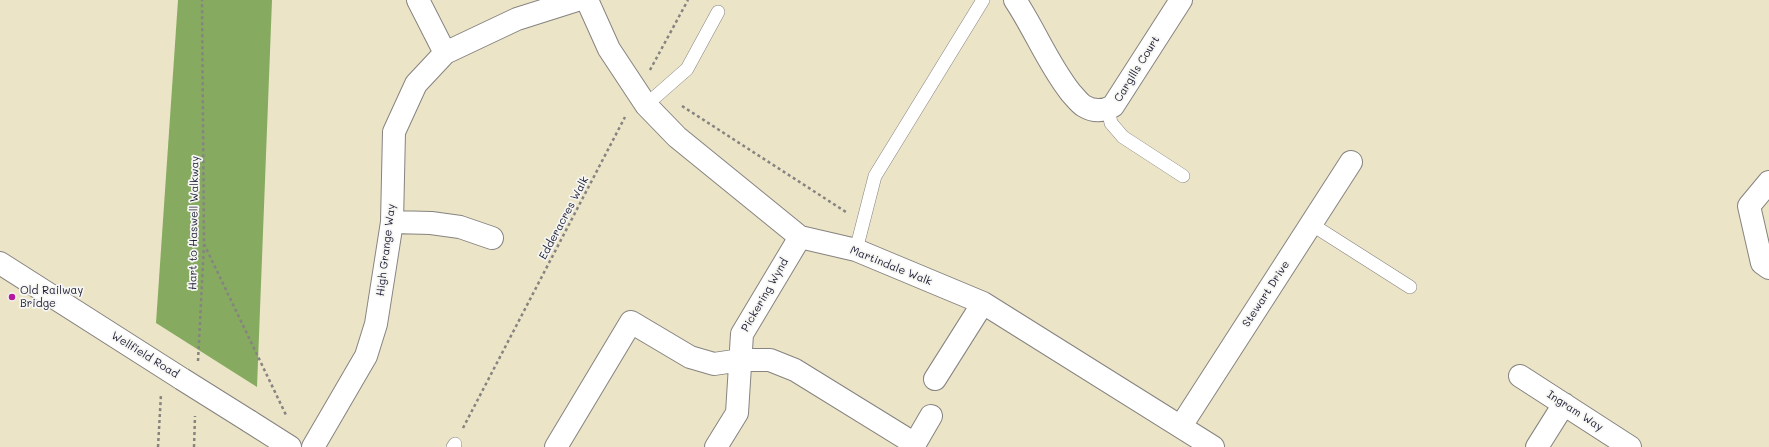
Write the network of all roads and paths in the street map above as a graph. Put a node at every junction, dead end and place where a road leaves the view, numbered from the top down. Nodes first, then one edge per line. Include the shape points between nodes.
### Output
1 (202, 0) edge
2 (418, 0) edge
3 (577, 0) edge
4 (587, 0) edge
5 (688, 0) edge
6 (983, 0) edge
7 (1015, 0) edge
8 (1182, 0) edge
9 (718, 12) dead end
10 (445, 53) junction
11 (649, 97) junction
12 (1108, 109) junction
13 (1351, 162) dead end
14 (1183, 176) dead end
15 (1769, 182) edge
16 (392, 222) junction
17 (863, 224) junction
18 (1311, 224) junction
19 (800, 236) junction
20 (492, 238) dead end
21 (204, 244) junction
22 (856, 250) junction
23 (0, 263) edge
24 (1769, 268) edge
25 (1410, 287) dead end
26 (983, 303) junction
27 (741, 360) junction
28 (198, 363) dead end
29 (163, 366) junction
30 (1520, 376) dead end
31 (935, 379) dead end
32 (1564, 404) junction
33 (196, 409) dead end
34 (931, 416) dead end
35 (287, 418) dead end
36 (1181, 426) junction
37 (454, 446) edge
38 (914, 446) edge
39 (158, 447) edge
40 (194, 447) edge
41 (290, 447) edge
42 (313, 447) edge
43 (556, 447) edge
44 (716, 447) edge
45 (1213, 447) edge
46 (1537, 447) edge
47 (1630, 447) edge

1 - 21 path, Hart to Haswell Walkway
2 - 10 street
3 - 10 street, High Grange Way via 517,19
4 - 11 street, Martindale Walk via 609,49
5 - 11 path, Edderacres Walk
6 - 17 lane via 875,176
7 - 12 street, Cargills Court via 1051,65 1083,106 1092,110
8 - 12 street, Cargills Court via 1113,106
9 - 11 lane via 687,70
10 - 16 street, High Grange Way via 416,84 394,132
11 - 17 path
11 - 19 street, Martindale Walk via 677,137
11 - 37 path, Edderacres Walk
12 - 14 lane via 1112,123 1123,137
13 - 18 street, Stewart Drive
15 - 24 street via 1749,206 1762,263
16 - 20 street via 460,227
16 - 42 street, High Grange Way via 376,324 366,356
17 - 22 lane
18 - 25 lane
18 - 36 street, Stewart Drive
19 - 22 street, Martindale Walk
19 - 27 street, Pickering Wynd via 742,334
21 - 28 path, Hart to Haswell Walkway
21 - 35 path
22 - 26 street, Martindale Walk
23 - 29 street, Wellfield Road
26 - 31 street
26 - 36 street, Martindale Walk
27 - 38 street via 770,360 796,370
27 - 43 street via 714,364 690,357 631,322
27 - 44 street, Pickering Wynd via 737,413
29 - 39 path
29 - 41 street, Wellfield Road, bridge
30 - 32 street, Ingram Way
32 - 46 street
32 - 47 street, Ingram Way
33 - 40 path
34 - 38 street
36 - 45 street, Martindale Walk

